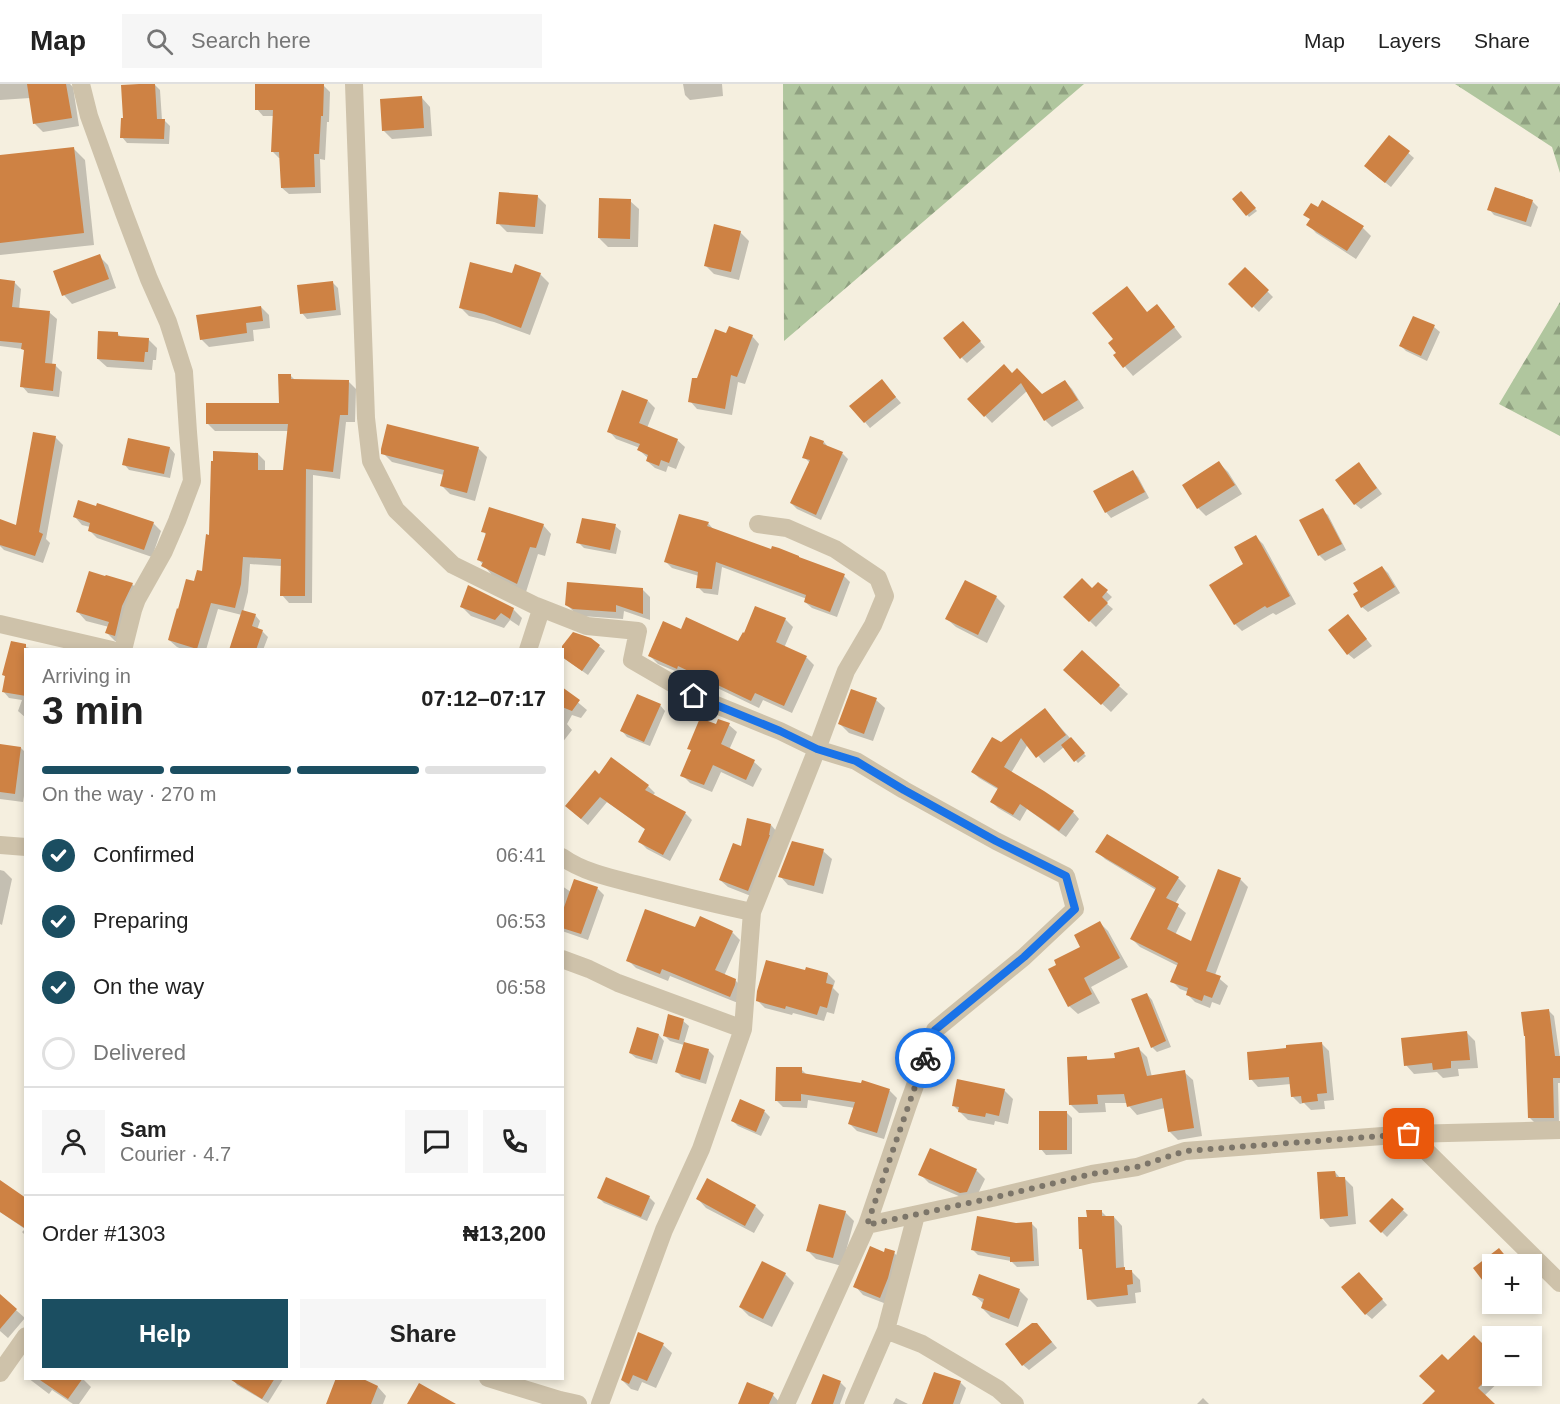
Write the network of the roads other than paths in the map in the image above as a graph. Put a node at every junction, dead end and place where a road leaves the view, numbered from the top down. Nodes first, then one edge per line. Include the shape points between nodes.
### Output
1 (81, 84) edge
2 (354, 84) edge
3 (758, 524) dead end
4 (543, 609) junction
5 (0, 624) edge
6 (103, 648) edge
7 (124, 648) edge
8 (529, 648) edge
9 (817, 749) junction
10 (0, 845) edge
11 (24, 848) edge
12 (564, 857) edge
13 (752, 912) junction
14 (564, 960) edge
15 (743, 1029) junction
16 (1560, 1131) edge
17 (1409, 1134) junction
18 (916, 1215) junction
19 (867, 1225) junction
20 (1560, 1283) edge
21 (885, 1330) junction
22 (24, 1339) edge
23 (0, 1373) edge
24 (495, 1380) edge
25 (578, 1404) edge
26 (600, 1404) edge
27 (786, 1404) edge
28 (854, 1404) edge
29 (1015, 1404) edge

1 - 7 street via 89,116 184,372 192,481 164,551 137,599
2 - 4 street via 366,418 371,461 396,510 453,565
3 - 9 street via 787,528 835,549 878,578 885,596 846,671
4 - 8 street
4 - 9 street via 587,626 638,631 632,660 694,696
5 - 6 street
9 - 13 street
9 - 19 street via 856,761 1066,876 1075,909 935,1030
10 - 11 street
12 - 13 street via 616,879
13 - 15 street
14 - 15 street
15 - 26 street via 701,1149 664,1230
16 - 17 street
17 - 18 street via 1185,1151 1137,1167
17 - 20 street
18 - 19 street
18 - 21 street
19 - 27 street
21 - 28 street
21 - 29 street via 922,1344 998,1389
22 - 23 street
24 - 25 street

